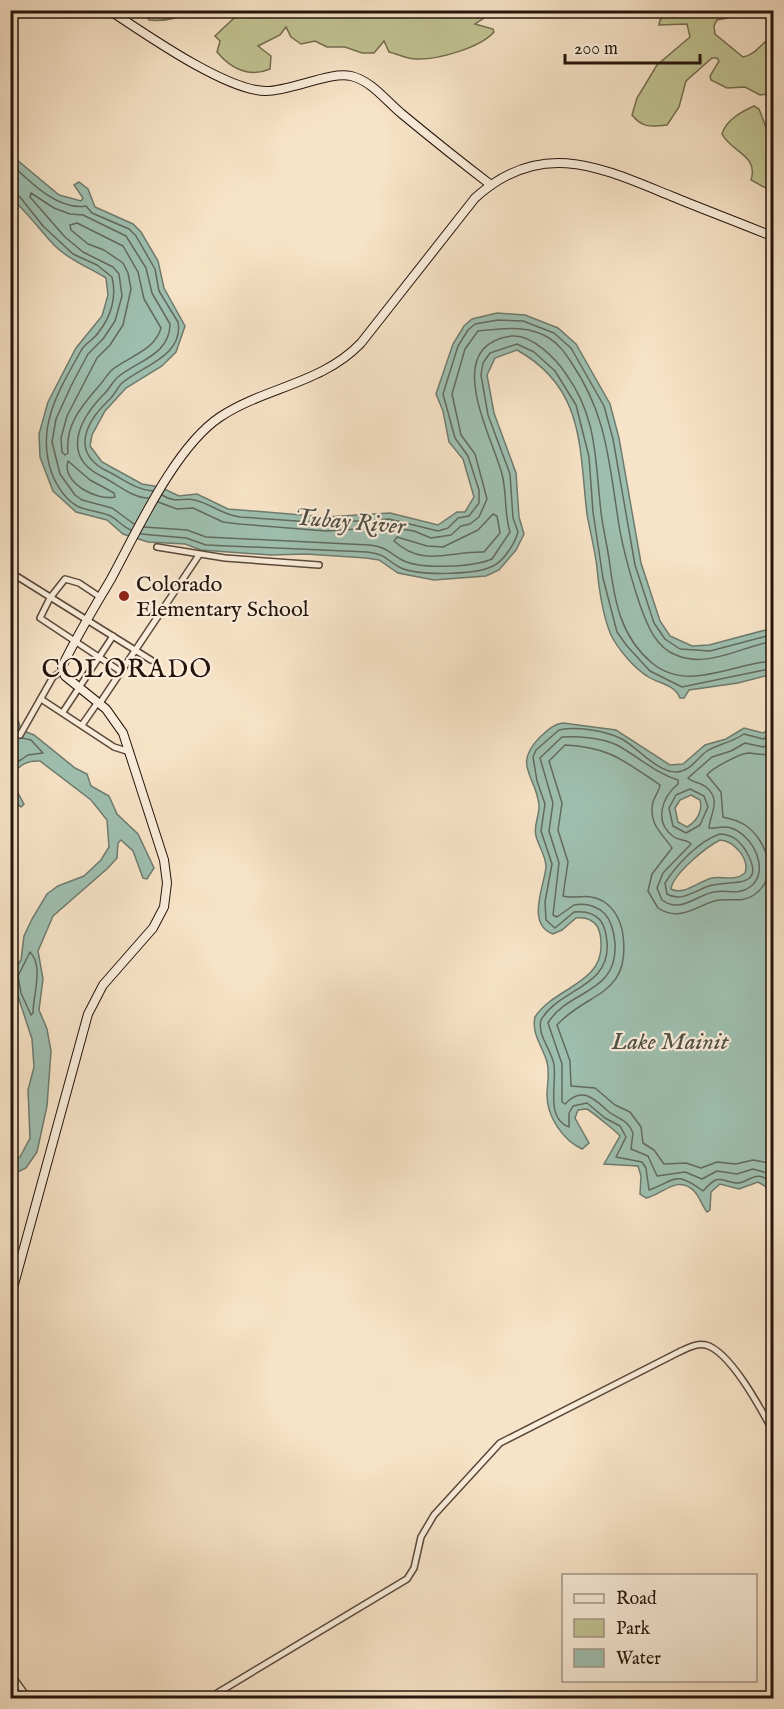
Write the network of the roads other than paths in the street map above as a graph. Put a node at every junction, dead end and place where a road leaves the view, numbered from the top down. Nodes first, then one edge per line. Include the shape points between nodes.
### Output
1 (109, 10) edge
2 (491, 184) junction
3 (774, 237) edge
4 (157, 547) dead end
5 (199, 555) junction
6 (320, 565) dead end
7 (10, 572) edge
8 (100, 597) junction
9 (50, 598) junction
10 (87, 621) junction
11 (113, 636) junction
12 (76, 642) junction
13 (134, 650) junction
14 (99, 657) junction
15 (151, 660) dead end
16 (62, 671) junction
17 (120, 671) junction
18 (79, 688) junction
19 (41, 699) junction
20 (99, 702) junction
21 (63, 712) junction
22 (82, 725) junction
23 (20, 735) dead end
24 (130, 752) junction
25 (10, 1299) edge
26 (774, 1433) edge
27 (10, 1673) edge
28 (28, 1698) edge
29 (209, 1698) edge

1 - 2 main road via 159,43 255,89 285,89 345,75 358,79
2 - 3 main road via 542,165 583,163
2 - 8 main road via 468,206 346,358 324,372 217,419 196,438 171,473
4 - 5 street
5 - 6 street
5 - 13 street
7 - 9 street
8 - 9 street via 68,579
8 - 10 main road
9 - 10 street
9 - 12 street via 40,618
10 - 11 street
10 - 12 main road
11 - 13 street
11 - 14 street
12 - 14 street
12 - 16 main road
13 - 15 street
13 - 17 street
14 - 17 street
14 - 18 street
16 - 18 main road
16 - 19 street via 53,677
17 - 20 street
18 - 20 main road
18 - 21 street
19 - 21 street
19 - 23 street
20 - 22 street
20 - 24 main road via 123,733
21 - 22 street
22 - 24 street via 114,747
24 - 25 main road via 164,860 166,901 148,936 103,985 91,1006
26 - 29 street via 755,1400 720,1355 703,1345 679,1352 500,1443 434,1515 421,1537 414,1568 407,1579
27 - 28 street

